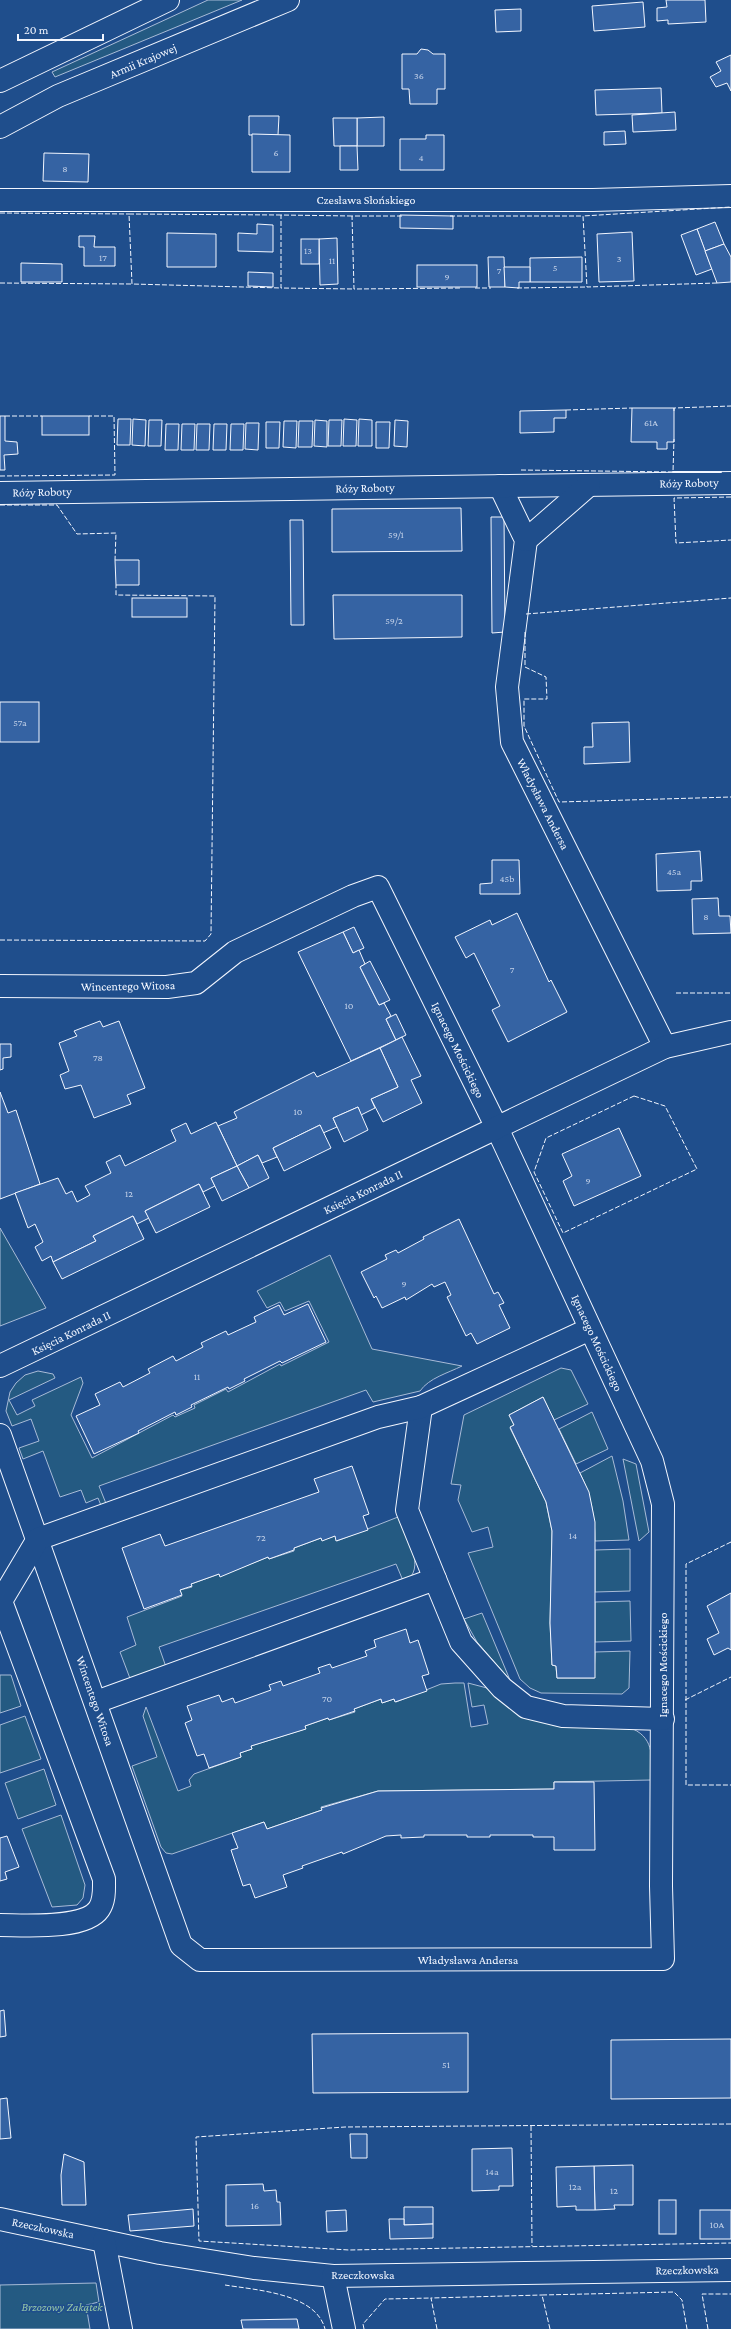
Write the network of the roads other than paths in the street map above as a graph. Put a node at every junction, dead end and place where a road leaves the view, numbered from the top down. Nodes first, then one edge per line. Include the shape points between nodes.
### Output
1 (168, 0) edge
2 (288, 0) edge
3 (0, 81) edge
4 (0, 127) edge
5 (731, 196) edge
6 (1, 200) dead end
7 (731, 483) edge
8 (589, 485) junction
9 (500, 486) junction
10 (0, 493) edge
11 (526, 540) junction
12 (331, 906) joint
13 (0, 986) edge
14 (731, 1032) edge
15 (666, 1047) junction
16 (497, 1128) junction
17 (590, 1329) junction
18 (0, 1366) edge
19 (420, 1407) junction
20 (0, 1435) edge
21 (38, 1539) junction
22 (435, 1579) junction
23 (96, 1702) junction
24 (663, 1719) junction
25 (662, 1886) joint
26 (0, 1926) edge
27 (200, 1960) joint
28 (0, 2219) edge
29 (104, 2241) junction
30 (731, 2270) edge
31 (333, 2276) junction
32 (121, 2329) edge
33 (344, 2329) edge

1 - 3 street
2 - 4 street, Armii Krajowej via 58,96
5 - 6 street, Czesława Słońskiego via 593,200
7 - 8 street, Róży Roboty
8 - 9 street, Róży Roboty
8 - 11 street
9 - 10 street, Róży Roboty
9 - 11 street
11 - 15 street, Władysława Andersa via 507,687 512,742
12 - 13 street, Wincentego Witosa via 235,952 196,983 167,987
12 - 16 street, Ignacego Mościckiego via 378,887
14 - 15 street, Księcia Konrada II
15 - 16 street, Księcia Konrada II
16 - 17 street, Ignacego Mościckiego
16 - 18 street, Księcia Konrada II
17 - 19 street
17 - 24 street, Ignacego Mościckiego via 652,1460 663,1504
19 - 21 street via 378,1417
19 - 22 street via 407,1510
20 - 21 street, Wincentego Witosa
21 - 23 street, Wincentego Witosa
21 - 26 street via 1,1601 104,1879 104,1896 99,1909 88,1918 62,1924
22 - 23 street
22 - 24 street via 462,1642 502,1688 526,1707 563,1716
23 - 27 street, Wincentego Witosa via 181,1945
24 - 25 street, Ignacego Mościckiego
25 - 27 street, Władysława Andersa via 663,1959
28 - 29 street, Rzeczkowska
29 - 31 street, Rzeczkowska via 230,2264
29 - 32 street
30 - 31 street, Rzeczkowska
31 - 33 street

